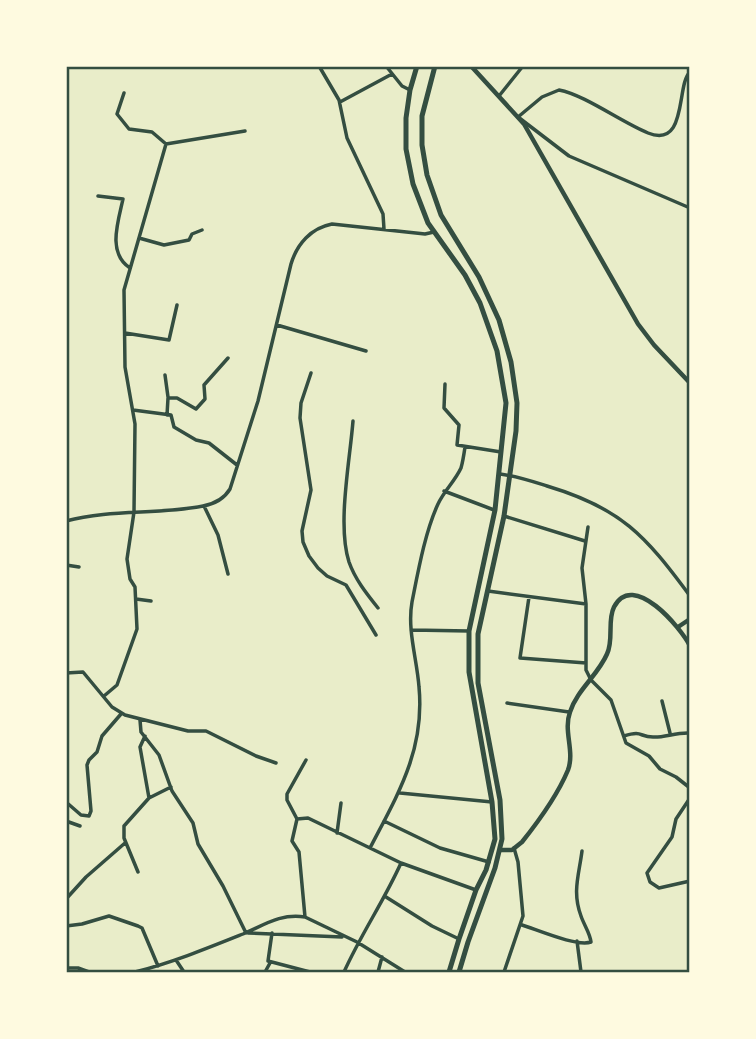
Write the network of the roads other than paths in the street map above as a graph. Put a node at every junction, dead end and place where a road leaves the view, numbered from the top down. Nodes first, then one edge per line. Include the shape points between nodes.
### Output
1 (320, 66) edge
2 (386, 66) edge
3 (417, 66) edge
4 (435, 66) edge
5 (471, 66) edge
6 (523, 66) edge
7 (690, 72) edge
8 (392, 74) junction
9 (410, 90) junction
10 (124, 93) dead end
11 (499, 96) junction
12 (340, 102) junction
13 (518, 117) junction
14 (245, 131) dead end
15 (166, 144) junction
16 (99, 195) dead end
17 (690, 208) edge
18 (446, 224) junction
19 (384, 229) junction
20 (202, 230) dead end
21 (434, 232) junction
22 (139, 238) junction
23 (130, 268) junction
24 (177, 305) dead end
25 (277, 325) junction
26 (125, 333) junction
27 (366, 351) dead end
28 (228, 358) dead end
29 (311, 373) dead end
30 (165, 375) dead end
31 (689, 381) edge
32 (445, 384) dead end
33 (168, 398) junction
34 (133, 410) junction
35 (167, 415) junction
36 (353, 421) dead end
37 (466, 447) junction
38 (501, 452) junction
39 (237, 465) junction
40 (500, 474) junction
41 (509, 475) junction
42 (444, 491) junction
43 (204, 506) junction
44 (495, 510) junction
45 (134, 512) junction
46 (503, 516) junction
47 (66, 521) edge
48 (588, 527) dead end
49 (585, 542) junction
50 (66, 565) edge
51 (79, 567) dead end
52 (228, 574) dead end
53 (488, 592) junction
54 (690, 596) edge
55 (529, 597) junction
56 (135, 599) junction
57 (152, 601) dead end
58 (586, 604) junction
59 (377, 608) dead end
60 (690, 619) edge
61 (678, 627) junction
62 (411, 630) junction
63 (468, 631) junction
64 (376, 635) dead end
65 (690, 646) edge
66 (586, 663) junction
67 (66, 673) edge
68 (591, 680) junction
69 (104, 696) junction
70 (662, 701) dead end
71 (507, 703) dead end
72 (569, 712) junction
73 (121, 714) junction
74 (140, 720) junction
75 (670, 733) junction
76 (690, 733) edge
77 (145, 736) junction
78 (624, 736) junction
79 (306, 760) dead end
80 (275, 763) dead end
81 (171, 787) junction
82 (690, 788) edge
83 (400, 793) junction
84 (149, 798) junction
85 (690, 798) edge
86 (66, 802) edge
87 (492, 802) junction
88 (341, 803) dead end
89 (298, 819) junction
90 (66, 821) edge
91 (384, 821) junction
92 (80, 826) dead end
93 (337, 833) junction
94 (125, 843) junction
95 (370, 848) junction
96 (514, 848) junction
97 (500, 850) junction
98 (583, 851) dead end
99 (489, 862) junction
100 (401, 863) junction
101 (138, 872) dead end
102 (690, 881) edge
103 (476, 890) junction
104 (386, 897) junction
105 (66, 899) edge
106 (304, 918) junction
107 (522, 925) junction
108 (66, 926) edge
109 (246, 933) junction
110 (272, 933) junction
111 (350, 939) junction
112 (459, 939) junction
113 (577, 941) junction
114 (357, 942) junction
115 (382, 957) junction
116 (175, 959) junction
117 (270, 963) junction
118 (158, 966) junction
119 (67, 968) edge
120 (89, 972) edge
121 (135, 972) edge
122 (184, 972) edge
123 (265, 972) edge
124 (310, 972) edge
125 (344, 972) edge
126 (379, 972) edge
127 (405, 972) edge
128 (449, 972) edge
129 (459, 972) edge
130 (504, 972) edge
131 (581, 972) edge

1 - 12 street
2 - 8 street
3 - 9 main road
4 - 18 main road via 422,117 422,145 434,201
5 - 11 street
6 - 11 street
7 - 13 street via 684,80 678,117 660,135 559,90 542,97
8 - 9 street
8 - 12 street
9 - 21 main road via 407,161 417,198
10 - 15 street via 117,114 129,129 152,132
11 - 13 street
12 - 19 street via 349,143 383,214
13 - 17 street via 569,156
13 - 31 street via 633,315 653,345
14 - 15 street
15 - 22 street
16 - 23 street via 123,199 116,230 117,254
18 - 21 main road
18 - 41 main road via 489,295 508,346 517,403
19 - 21 street
19 - 25 street via 332,224 309,235 293,258
20 - 22 street via 191,234 189,240 163,245
21 - 38 main road via 476,293 494,339 505,392
22 - 23 street
23 - 26 street via 124,290
24 - 26 street via 169,340
25 - 27 street
25 - 39 street
26 - 34 street via 125,367
28 - 33 street via 204,385 205,399 196,409
29 - 64 street via 300,414 312,490 303,542 318,568 346,585
30 - 33 street
32 - 37 street via 444,408 459,422 457,445
33 - 35 street
34 - 35 street
34 - 45 street
35 - 39 street via 174,427 209,443
36 - 59 street via 345,502 349,559
37 - 38 street
37 - 42 street via 459,471
38 - 40 main road
39 - 43 street via 227,494
40 - 41 street
40 - 44 main road
41 - 46 main road
41 - 54 street via 583,498 617,516 649,542
42 - 44 street
42 - 62 street via 432,519 410,616
43 - 45 street
43 - 52 street via 218,535
44 - 63 main road
45 - 47 street
45 - 56 street via 127,559
46 - 49 street
46 - 53 main road
48 - 49 street
49 - 58 street
50 - 51 street
53 - 55 street
53 - 97 main road via 478,634 478,683 500,800
55 - 58 street
55 - 66 street via 520,658
56 - 57 street
56 - 69 street via 137,629 117,685
58 - 66 street
60 - 61 street
61 - 65 street
61 - 68 street via 641,597 620,600 613,608 609,650
62 - 63 street
62 - 83 street via 420,716
63 - 87 main road via 468,672
66 - 68 street
67 - 69 street via 83,672
68 - 72 street
68 - 78 street via 611,701
69 - 73 street
70 - 75 street
71 - 72 street
72 - 96 street via 567,773 537,822
73 - 74 street
73 - 86 street via 102,736 87,765 89,816
74 - 77 street
74 - 80 street via 211,732
75 - 76 street
75 - 78 street via 654,738 639,732
77 - 81 street via 159,755
77 - 84 street via 140,747
78 - 82 street via 629,746
79 - 89 street via 287,794
81 - 84 street
81 - 109 street
83 - 87 street
83 - 91 street
84 - 94 street via 124,827
85 - 102 street via 647,873 659,888
87 - 99 main road via 495,839
88 - 93 street
89 - 93 street via 308,818
89 - 106 street via 292,841 299,852
90 - 92 street
91 - 95 street
91 - 99 street via 440,848
93 - 95 street
94 - 101 street
94 - 105 street
95 - 100 street
96 - 97 street
96 - 107 street
97 - 129 main road
98 - 113 street via 575,895 592,942
99 - 103 main road
100 - 103 street
100 - 104 street
103 - 112 main road
104 - 112 street
104 - 114 street
106 - 109 street via 271,920
106 - 111 street
107 - 113 street
107 - 130 street
108 - 118 street via 109,916 138,926
109 - 110 street
109 - 116 street
110 - 111 street
110 - 117 street
111 - 114 street
112 - 128 main road
113 - 131 street
114 - 115 street
114 - 125 street
115 - 126 street
115 - 127 street
116 - 118 street
116 - 122 street
117 - 123 street
117 - 124 street
118 - 121 street
119 - 120 street

